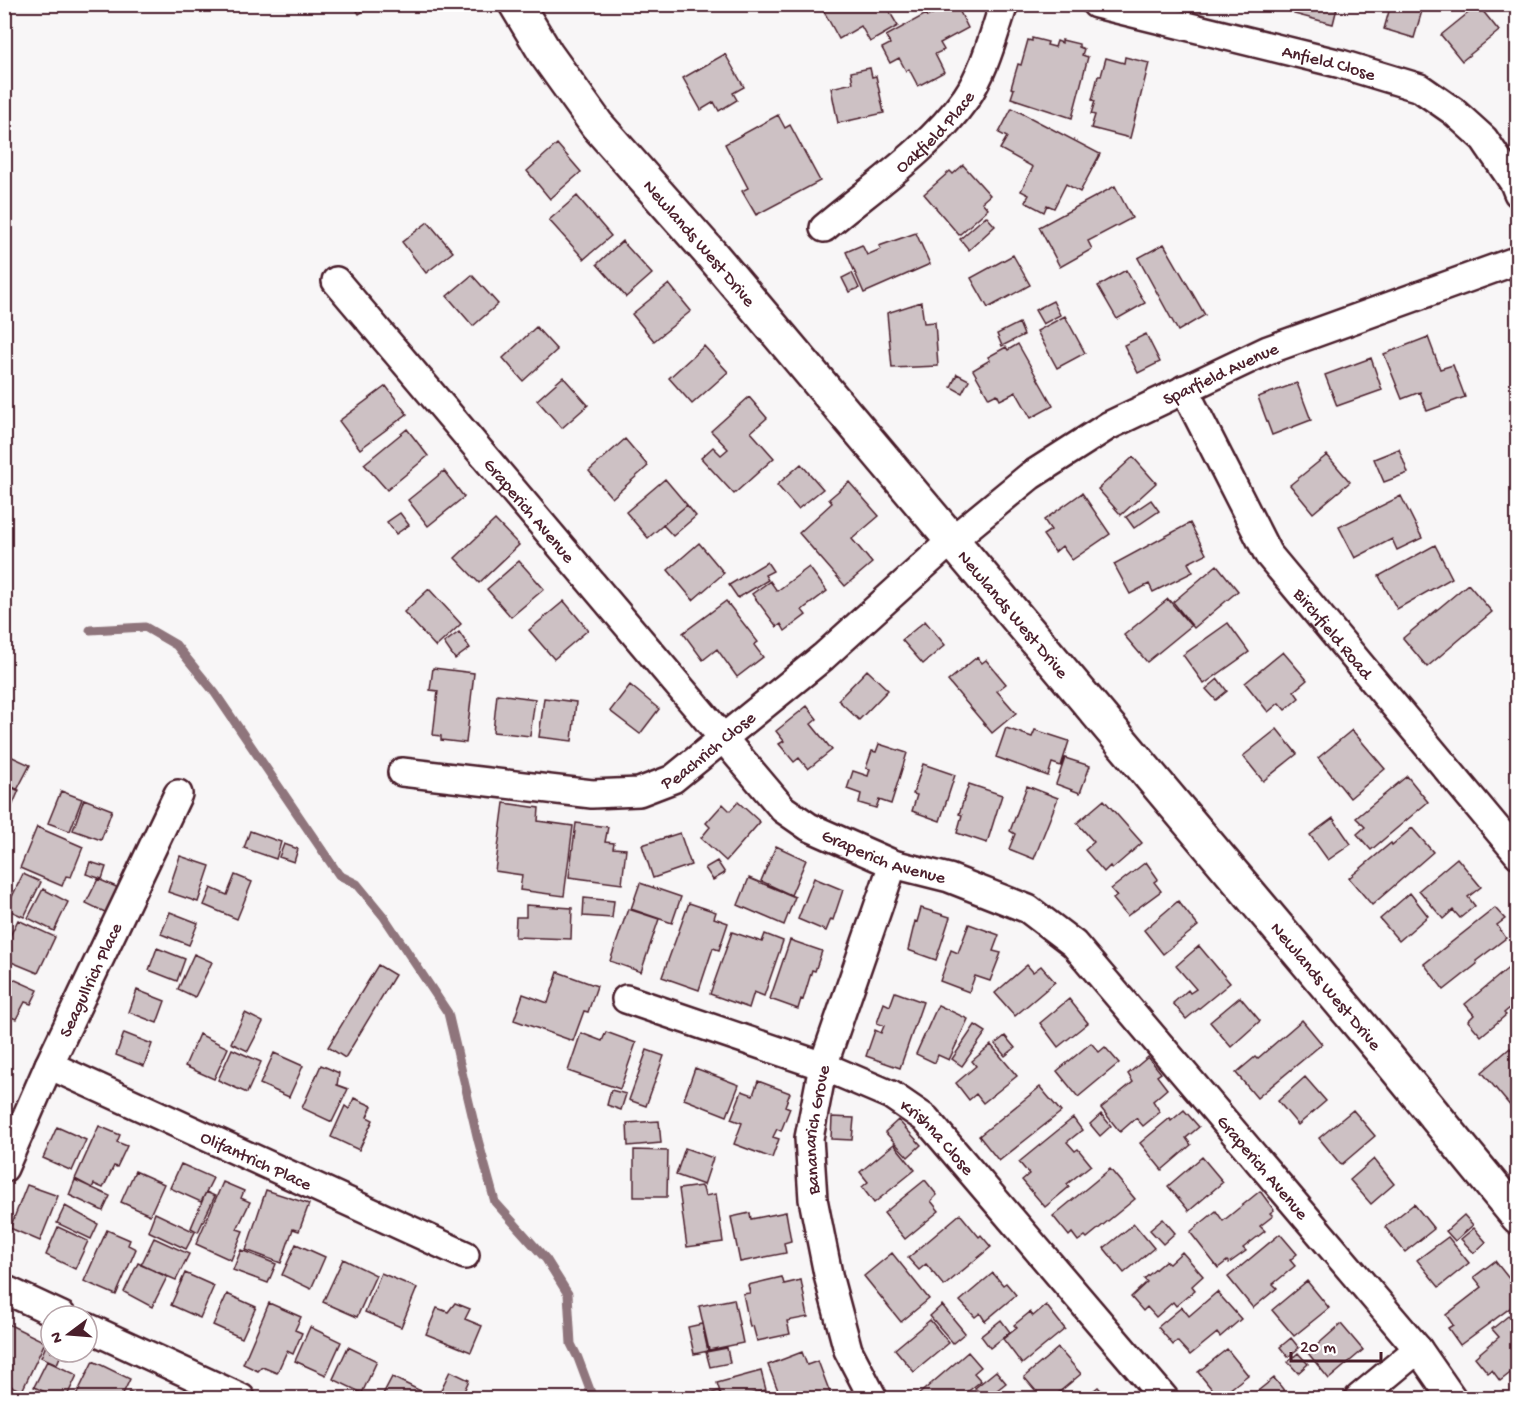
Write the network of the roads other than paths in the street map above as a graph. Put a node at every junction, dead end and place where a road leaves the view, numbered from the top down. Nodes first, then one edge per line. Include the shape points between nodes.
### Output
1 (516, 4) edge
2 (1004, 4) edge
3 (1096, 4) edge
4 (1518, 193) edge
5 (824, 228) dead end
6 (1518, 260) edge
7 (336, 281) dead end
8 (1184, 389) junction
9 (951, 541) junction
10 (723, 739) junction
11 (402, 772) dead end
12 (178, 794) dead end
13 (1518, 854) edge
14 (893, 864) junction
15 (626, 999) dead end
16 (49, 1065) junction
17 (823, 1066) junction
18 (4, 1168) edge
19 (1518, 1217) edge
20 (465, 1255) dead end
21 (4, 1289) edge
22 (39, 1305) edge
23 (99, 1333) edge
24 (1418, 1349) junction
25 (241, 1398) edge
26 (873, 1398) edge
27 (1164, 1398) edge
28 (1359, 1398) edge
29 (1452, 1398) edge

1 - 9 street, Newlands West Drive via 597,125 711,254
2 - 5 street, Oakfield Place via 985,60 967,96 947,122
3 - 4 street, Anfield Close via 1341,64 1420,88 1484,139
6 - 8 street, Sparfield Avenue via 1268,350
7 - 10 street, Graperich Avenue
8 - 9 street, Sparfield Avenue via 1108,426 1040,470
8 - 13 street, Birchfield Road via 1268,554
9 - 10 street, Peachrich Close via 822,657
9 - 19 street, Newlands West Drive
10 - 11 street, Peachrich Close via 673,779 639,792 592,794
10 - 14 street, Graperich Avenue via 783,809 809,827
12 - 16 street, Seagullrich Place
14 - 17 street, Bananarich Grove
14 - 24 street, Graperich Avenue via 949,878 1028,909 1074,944
15 - 17 street, Krishna Close
16 - 18 street, Seagullrich Place
16 - 20 street, Olifantrich Place
17 - 26 street, Bananarich Grove via 809,1138 813,1199 848,1350
17 - 27 street, Krishna Close via 891,1095 926,1119
21 - 22 street
23 - 25 street
24 - 28 street
24 - 29 street, Graperich Avenue

